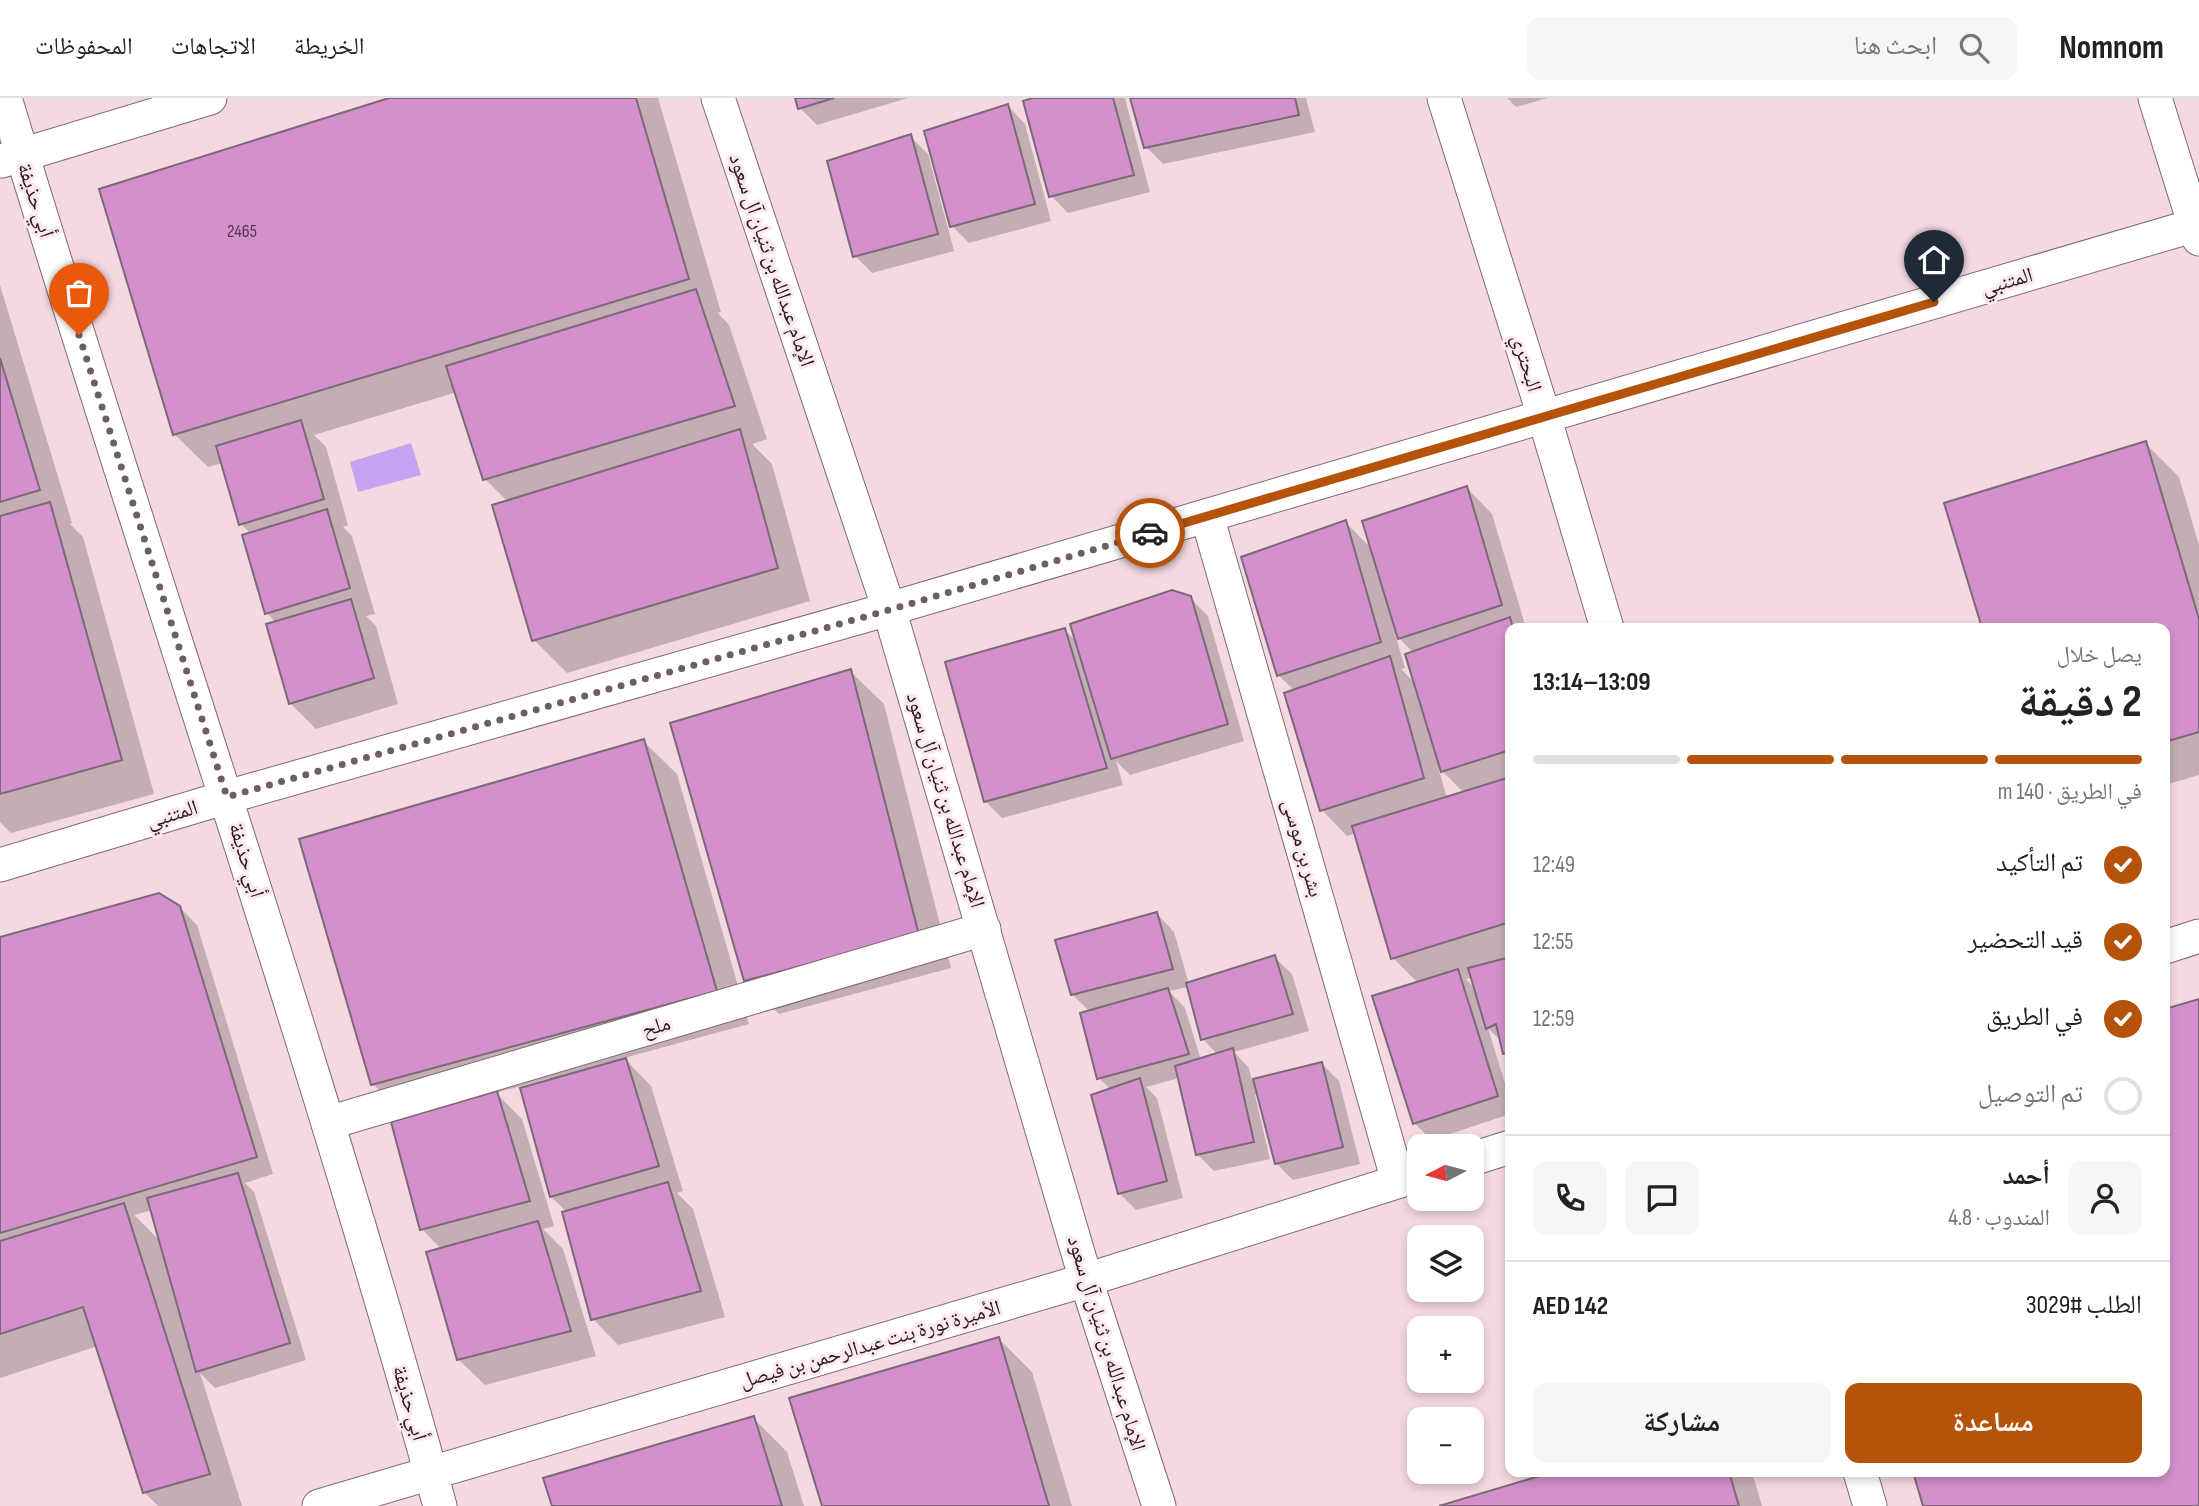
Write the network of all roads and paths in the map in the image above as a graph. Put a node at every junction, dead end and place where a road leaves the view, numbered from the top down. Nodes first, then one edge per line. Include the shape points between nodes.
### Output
1 (5, 98) edge
2 (210, 98) edge
3 (718, 98) edge
4 (1444, 98) edge
5 (2155, 98) edge
6 (153, 107) edge
7 (11, 158) edge
8 (2198, 230) edge
9 (1544, 416) junction
10 (1207, 516) junction
11 (889, 610) junction
12 (1606, 623) edge
13 (227, 797) junction
14 (0, 865) edge
15 (984, 929) junction
16 (2199, 936) edge
17 (2170, 945) edge
18 (328, 1123) junction
19 (1505, 1149) edge
20 (1484, 1155) edge
21 (1407, 1171) edge
22 (1407, 1179) edge
23 (1086, 1280) junction
24 (431, 1474) junction
25 (1861, 1477) edge
26 (319, 1506) edge
27 (440, 1506) edge
28 (1159, 1506) edge
29 (1870, 1506) edge

1 - 7 street, أبي حذيفة
2 - 6 street
3 - 11 street, الإمام عبدالله بن ثنيان آل سعود
4 - 9 street, البحتري
5 - 8 street
6 - 7 street
7 - 13 street, أبي حذيفة
8 - 9 street, المتنبي
9 - 10 street, المتنبي
9 - 12 street, البحتري
10 - 11 street, المتنبي
10 - 21 street, بشر بن موسى
11 - 13 street, المتنبي
11 - 15 street, الإمام عبدالله بن ثنيان آل سعود
13 - 14 street, المتنبي
13 - 18 street, أبي حذيفة
15 - 18 street, ملح
15 - 23 street, الإمام عبدالله بن ثنيان آل سعود
16 - 17 street
18 - 24 street, أبي حذيفة
19 - 20 street
22 - 23 street, الأميرة نورة بنت عبدالرحمن بن فيصل
23 - 24 street, الأميرة نورة بنت عبدالرحمن بن فيصل
23 - 28 street, الإمام عبدالله بن ثنيان آل سعود
24 - 26 street, الأميرة نورة بنت عبدالرحمن بن فيصل
24 - 27 street, أبي حذيفة
25 - 29 street

